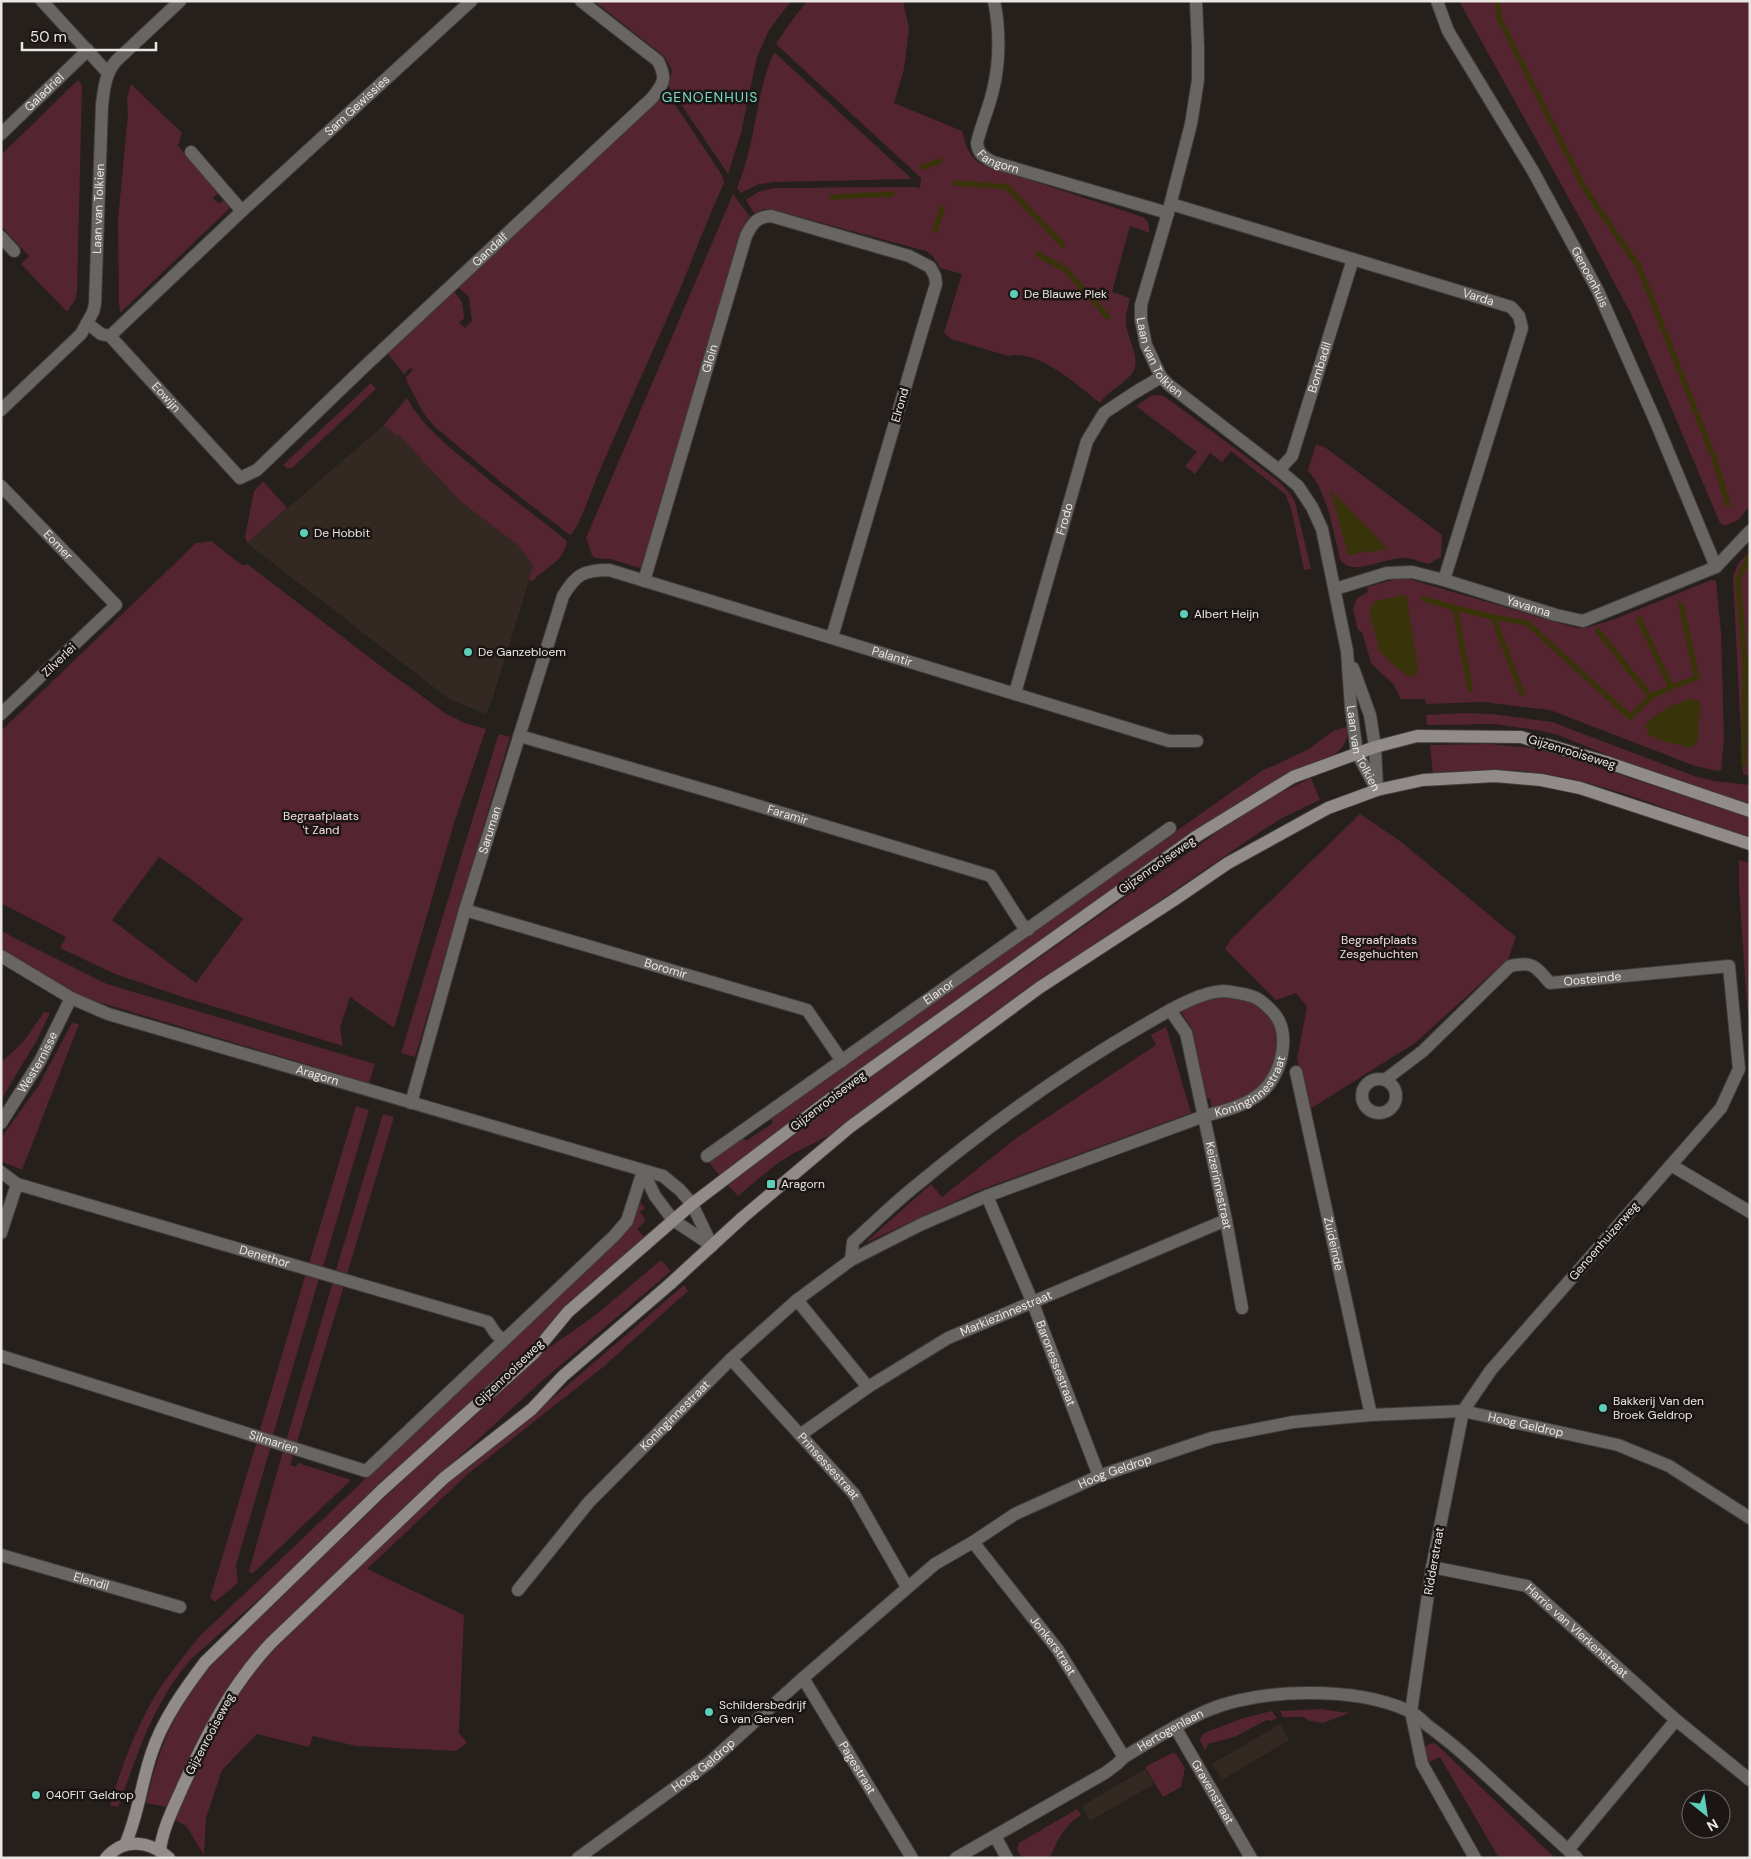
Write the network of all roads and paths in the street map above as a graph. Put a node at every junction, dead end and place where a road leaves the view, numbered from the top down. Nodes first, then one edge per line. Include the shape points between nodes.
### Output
1 (42, 1) edge
2 (180, 1) edge
3 (471, 1) edge
4 (581, 1) edge
5 (994, 1) edge
6 (1196, 1) edge
7 (1437, 1) edge
8 (88, 50) junction
9 (108, 73) junction
10 (1, 134) edge
11 (190, 152) dead end
12 (1170, 209) junction
13 (242, 212) junction
14 (839, 236) joint
15 (1, 237) edge
16 (14, 251) dead end
17 (1352, 260) junction
18 (87, 323) junction
19 (110, 336) junction
20 (1161, 377) junction
21 (1, 410) edge
22 (1279, 470) junction
23 (240, 478) joint
24 (1, 486) edge
25 (1750, 530) edge
26 (1716, 567) junction
27 (590, 570) joint
28 (1444, 580) junction
29 (644, 581) junction
30 (1335, 588) junction
31 (116, 605) joint
32 (832, 637) junction
33 (1347, 651) junction
34 (1015, 693) junction
35 (1, 714) edge
36 (520, 736) junction
37 (1197, 741) dead end
38 (1375, 747) junction
39 (1357, 753) junction
40 (1377, 790) junction
41 (1750, 811) edge
42 (1170, 828) dead end
43 (1750, 844) edge
44 (464, 910) junction
45 (1028, 930) junction
46 (1, 956) edge
47 (1729, 966) joint
48 (71, 998) junction
49 (1170, 1010) junction
50 (842, 1061) junction
51 (1744, 1068) edge
52 (1296, 1072) dead end
53 (1386, 1079) dead end
54 (411, 1103) junction
55 (1204, 1116) junction
56 (1, 1123) edge
57 (707, 1156) dead end
58 (1671, 1165) junction
59 (1, 1172) edge
60 (643, 1172) junction
61 (17, 1184) junction
62 (987, 1196) junction
63 (692, 1204) junction
64 (1750, 1212) edge
65 (672, 1220) junction
66 (1226, 1220) junction
67 (1, 1233) edge
68 (712, 1246) junction
69 (852, 1260) junction
70 (797, 1300) junction
71 (1032, 1301) junction
72 (1242, 1308) dead end
73 (504, 1340) junction
74 (1, 1356) edge
75 (730, 1359) junction
76 (868, 1387) junction
77 (1463, 1411) junction
78 (1371, 1415) junction
79 (800, 1436) junction
80 (1099, 1476) junction
81 (1750, 1518) edge
82 (974, 1542) junction
83 (1, 1555) edge
84 (1432, 1567) junction
85 (907, 1587) junction
86 (518, 1590) dead end
87 (180, 1607) dead end
88 (803, 1678) junction
89 (1411, 1712) junction
90 (1676, 1720) junction
91 (1175, 1727) junction
92 (1124, 1757) junction
93 (1750, 1780) edge
94 (995, 1836) junction
95 (125, 1845) junction
96 (165, 1854) edge
97 (1572, 1854) edge
98 (106, 1858) edge
99 (578, 1858) edge
100 (912, 1858) edge
101 (956, 1858) edge
102 (1007, 1858) edge
103 (1251, 1858) edge
104 (1475, 1858) edge

1 - 8 street
2 - 9 street, Laan van Tolkien via 116,61
3 - 13 street, Sam Gewissies
4 - 23 street, Gandalf via 658,61 663,72 663,84 652,98 257,470
5 - 12 street, Fangorn via 997,68 994,90 977,143 982,156 992,162
6 - 12 street, Laan van Tolkien via 1198,80 1192,124
7 - 26 street, Genoenhuis via 1448,31 1533,171 1598,291
8 - 9 street
8 - 10 street, Galadriel
9 - 18 street, Laan van Tolkien via 102,105 95,304
11 - 13 street
12 - 17 street, Varda
12 - 20 street, Laan van Tolkien via 1141,305 1146,345
13 - 19 street, Sam Gewissies
14 - 29 street, Gloin via 772,216 755,221 746,236
14 - 32 street, Elrond via 918,260 930,267 936,284
15 - 16 street
17 - 22 street, Bombadil via 1292,456
17 - 28 street, Varda via 1511,307 1519,316 1522,328
18 - 19 street, Eowijn via 101,334
18 - 21 street, Laan van Tolkien via 81,334
19 - 23 street, Eowijn
20 - 22 street, Laan van Tolkien
20 - 34 street, Frodo via 1104,413 1087,441
22 - 30 street, Laan van Tolkien via 1298,486 1312,506 1322,529
24 - 31 street, Eomer
25 - 26 street
26 - 28 street, Yavanna via 1583,621
27 - 29 street, Palantir via 609,570
27 - 36 street, Saruman via 572,580 563,596
28 - 30 street, Yavanna via 1412,572 1387,573
29 - 32 street, Palantir
30 - 33 street, Laan van Tolkien
31 - 35 street, Zilverlei
32 - 34 street, Palantir
33 - 38 street, Laan van Tolkien via 1370,715
33 - 39 street, Laan van Tolkien
34 - 37 street, Palantir via 1169,741
36 - 44 street, Saruman
36 - 45 street, Faramir via 991,876
38 - 39 main road, Gijzenrooiseweg
38 - 40 street, Laan van Tolkien
38 - 41 main road, Gijzenrooiseweg via 1417,736 1521,737
39 - 40 street, Laan van Tolkien
39 - 63 main road, Gijzenrooiseweg via 1293,778 1197,836 858,1078
40 - 43 main road, Gijzenrooiseweg via 1431,780 1495,776 1541,780 1580,788
40 - 68 main road, Gijzenrooiseweg via 1328,808 1228,863 1039,988 850,1127
42 - 45 street, Elanor
44 - 50 street, Boromir via 807,1010
44 - 54 street, Saruman
45 - 50 street, Elanor
46 - 48 street, Aragorn
47 - 51 street, Genoenhuizerweg
47 - 53 street, Oosteinde via 1550,983 1539,970 1526,963 1510,966 1423,1051
48 - 54 street, Aragorn via 108,1014
48 - 56 street, Westernisse via 40,1061
49 - 55 street, Keizerinnestraat via 1186,1033
49 - 55 street, Koninginnestraat via 1196,997 1223,991 1256,998 1272,1010 1282,1024 1284,1043 1277,1070 1265,1089 1232,1109
49 - 69 street, Koninginnestraat via 1096,1054 917,1184 853,1242
50 - 57 street, Elanor
51 - 58 street, Genoenhuizerweg via 1721,1108
52 - 78 street, Zuideinde
54 - 60 street, Aragorn
55 - 62 street, Koninginnestraat
55 - 66 street, Keizerinnestraat
58 - 64 street
58 - 77 street, Genoenhuizerweg via 1491,1370
59 - 61 street
60 - 63 street, Aragorn via 663,1176
60 - 65 street
60 - 73 street via 627,1220 614,1236
61 - 67 street
61 - 73 street, Denethor via 488,1322
62 - 69 street, Koninginnestraat via 922,1224
62 - 71 street, Baronessestraat
63 - 65 main road, Gijzenrooiseweg
63 - 68 street, Aragorn
65 - 68 street
65 - 95 main road, Gijzenrooiseweg via 568,1312 534,1353 381,1491 205,1662 181,1693 164,1724 152,1752 136,1820
66 - 71 street, Markiezinnestraat
66 - 72 street, Keizerinnestraat
68 - 96 main road, Gijzenrooiseweg via 563,1376 532,1409 444,1478 258,1657 224,1703 204,1741 165,1825 162,1837
69 - 70 street, Koninginnestraat
70 - 75 street, Koninginnestraat
70 - 76 street
71 - 76 street, Markiezinnestraat via 948,1338
71 - 80 street, Baronessestraat
73 - 74 street, Silmarien via 366,1472
75 - 79 street, Prinsessestraat
75 - 86 street, Koninginnestraat via 590,1502
76 - 79 street, Markiezinnestraat
77 - 78 street, Hoog Geldrop
77 - 81 street, Hoog Geldrop via 1618,1445 1669,1466
77 - 84 street, Ridderstraat
78 - 80 street, Hoog Geldrop via 1293,1422 1212,1438
79 - 85 street, Prinsessestraat via 854,1494
80 - 82 street, Hoog Geldrop via 1016,1514
82 - 85 street, Hoog Geldrop via 935,1564
82 - 92 street, Jonkerstraat via 1058,1650
83 - 87 street, Elendil
84 - 89 street, Ridderstraat
84 - 90 street, Harrie van Vlerkenstraat via 1527,1586
85 - 88 street, Hoog Geldrop
88 - 99 street, Hoog Geldrop via 710,1762
88 - 100 street, Pagestraat
89 - 91 street, Hertogenlaan via 1385,1702 1336,1694 1264,1695 1222,1706
89 - 97 street, Hertogenlaan via 1454,1746
89 - 104 street via 1422,1764
90 - 93 street, Harrie van Vlerkenstraat
90 - 97 street
91 - 92 street, Hertogenlaan
91 - 103 street, Gravenstraat
92 - 94 street, Hertogenlaan via 1105,1773
94 - 101 street, Hertogenlaan
94 - 102 street
95 - 96 main road via 144,1844
95 - 98 main road

